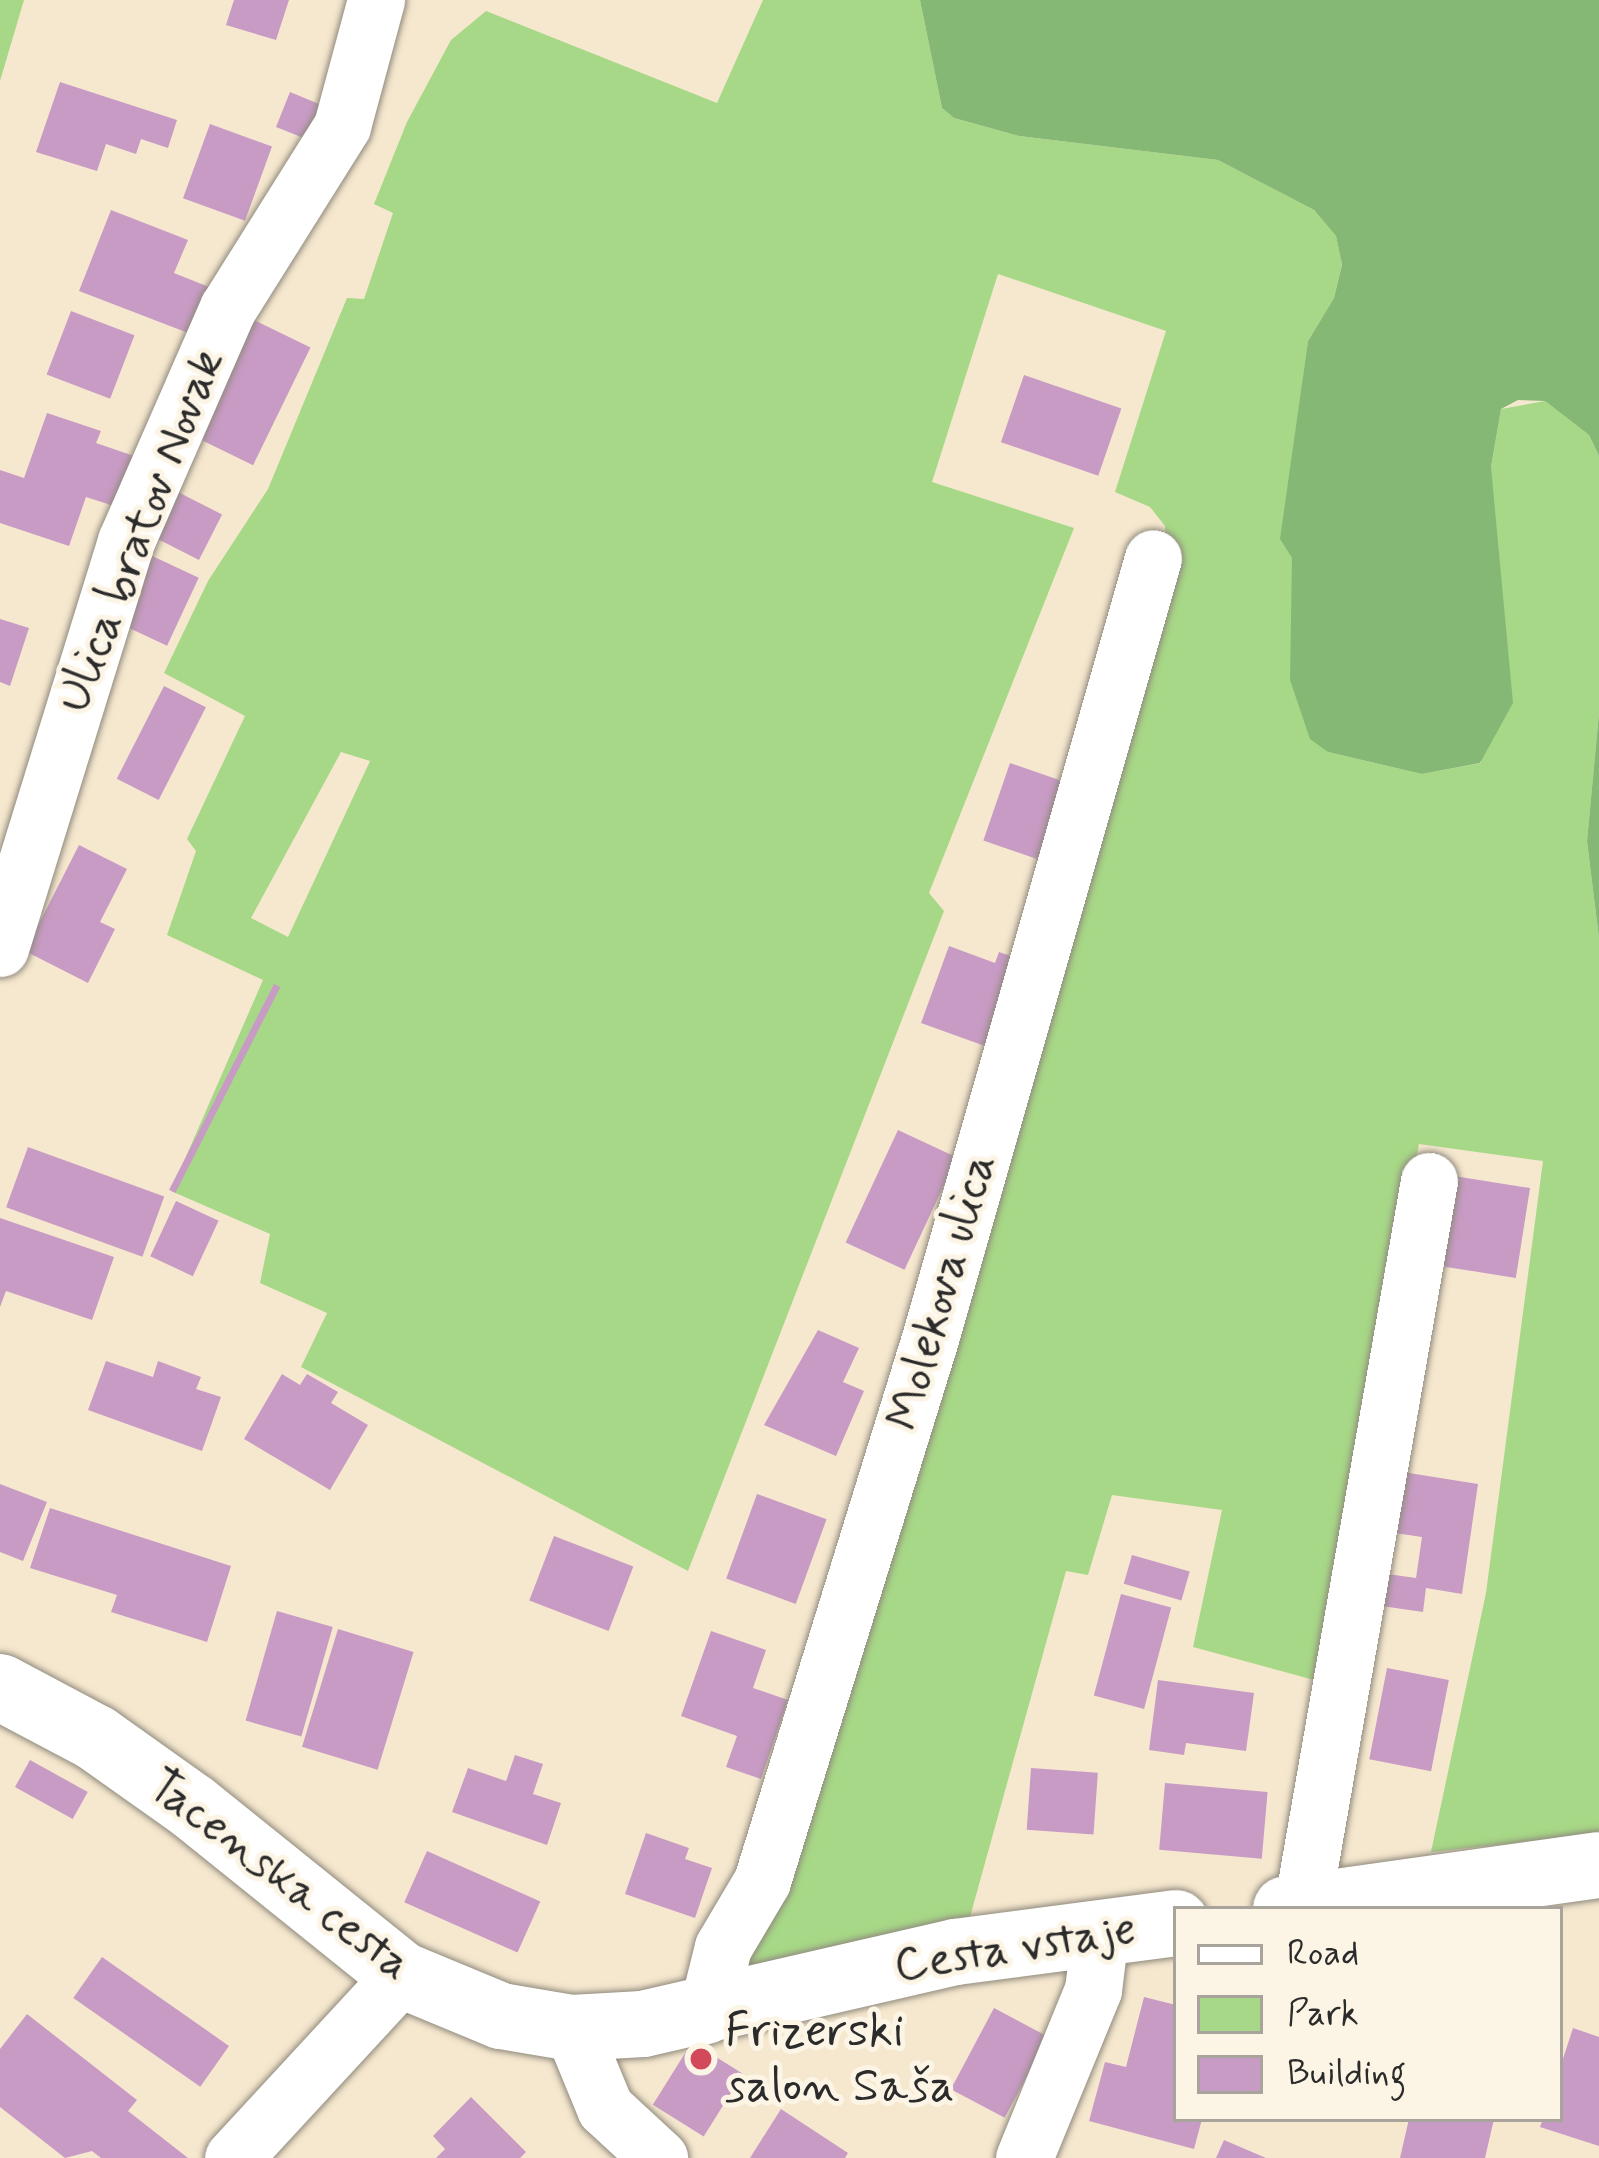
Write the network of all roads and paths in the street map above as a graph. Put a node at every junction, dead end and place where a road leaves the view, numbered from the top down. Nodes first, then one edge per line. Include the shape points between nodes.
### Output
1 (376, 0) edge
2 (1153, 558) dead end
3 (0, 948) edge
4 (1429, 1180) dead end
5 (0, 1688) edge
6 (1599, 1865) edge
7 (1294, 1906) edge
8 (1308, 1906) edge
9 (1173, 1923) edge
10 (1100, 1933) junction
11 (402, 1975) junction
12 (706, 2015) junction
13 (572, 2028) junction
14 (232, 2158) edge
15 (659, 2158) edge
16 (1024, 2158) edge

1 - 3 street, Ulica bratov Novak via 342,126 228,308 126,541
2 - 12 street, Molekova ulica via 882,1495 763,1881 723,1947
4 - 7 street
5 - 11 main road, Tacenska cesta via 154,1779
6 - 8 main road
9 - 10 main road, Cesta vstaje
10 - 12 main road, Cesta vstaje via 956,1952
10 - 16 street via 1093,1990
11 - 13 main road, Tacenska cesta via 501,2016
11 - 14 street
12 - 13 main road, Cesta vstaje
13 - 15 street via 605,2108

